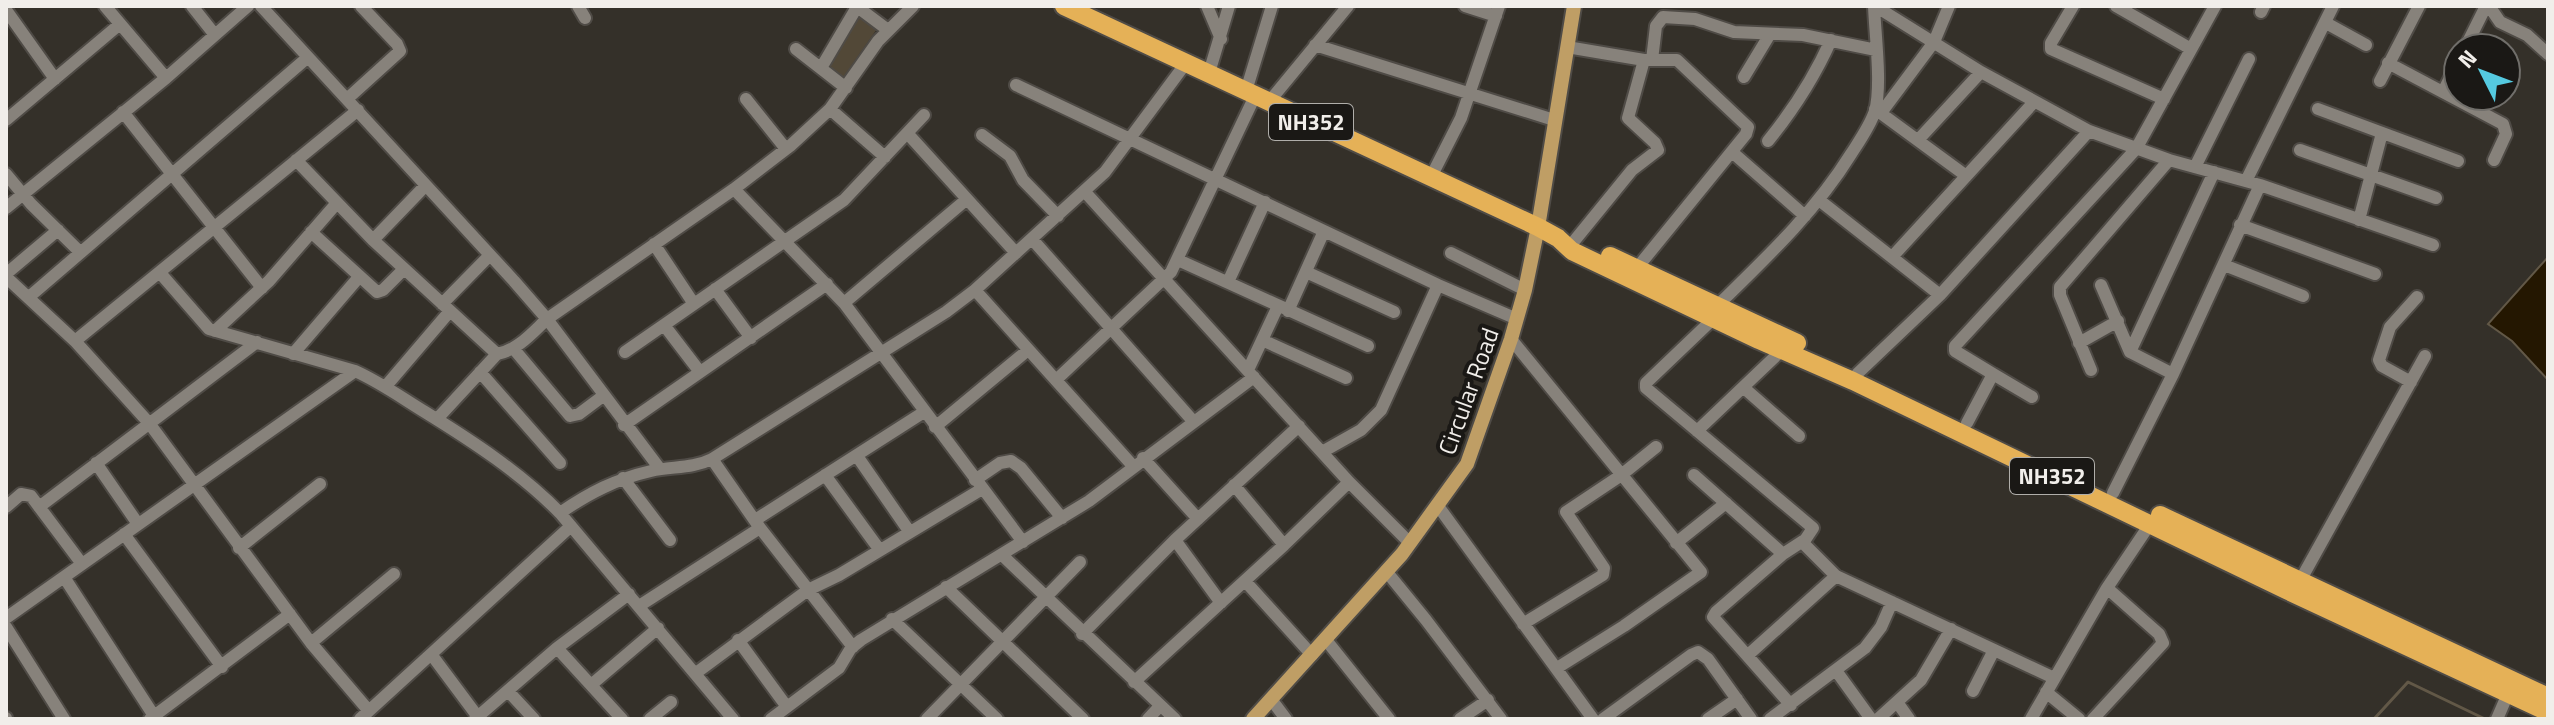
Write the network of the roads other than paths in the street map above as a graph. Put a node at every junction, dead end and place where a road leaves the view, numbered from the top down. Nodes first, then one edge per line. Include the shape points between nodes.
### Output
1 (105, 6) edge
2 (192, 6) edge
3 (261, 6) edge
4 (361, 6) edge
5 (578, 6) edge
6 (856, 6) edge
7 (913, 6) edge
8 (1064, 6) edge
9 (1207, 6) edge
10 (1229, 6) edge
11 (1272, 6) edge
12 (1348, 6) edge
13 (1465, 6) edge
14 (1574, 6) edge
15 (1874, 6) edge
16 (1949, 6) edge
17 (2073, 6) edge
18 (2116, 6) edge
19 (2215, 6) edge
20 (2333, 6) edge
21 (2419, 6) edge
22 (2488, 6) edge
23 (243, 7) edge
24 (1498, 11) edge
25 (585, 18) dead end
26 (9, 19) edge
27 (2326, 23) junction
28 (120, 24) junction
29 (888, 30) junction
30 (2475, 32) edge
31 (1770, 34) junction
32 (215, 35) junction
33 (1221, 39) junction
34 (1831, 40) junction
35 (1934, 42) junction
36 (1315, 45) junction
37 (2366, 45) dead end
38 (1567, 47) junction
39 (796, 49) dead end
40 (2191, 49) junction
41 (1876, 50) junction
42 (2548, 54) edge
43 (307, 58) junction
44 (2249, 59) dead end
45 (1648, 60) junction
46 (1186, 63) junction
47 (2388, 63) junction
48 (821, 68) junction
49 (1981, 72) junction
50 (1209, 73) junction
51 (1744, 77) dead end
52 (166, 78) junction
53 (55, 79) junction
54 (2380, 81) dead end
55 (1016, 85) dead end
56 (846, 88) junction
57 (2442, 91) edge
58 (1470, 95) junction
59 (1256, 97) junction
60 (347, 99) junction
61 (746, 99) dead end
62 (2164, 99) junction
63 (2034, 102) junction
64 (830, 109) junction
65 (2318, 109) dead end
66 (358, 110) junction
67 (1878, 111) junction
68 (123, 112) junction
69 (2478, 112) edge
70 (924, 115) dead end
71 (6, 120) edge
72 (1554, 120) junction
73 (2089, 131) junction
74 (2382, 133) junction
75 (908, 134) junction
76 (982, 135) dead end
77 (1132, 137) junction
78 (1919, 139) junction
79 (1768, 141) dead end
80 (786, 149) junction
81 (2136, 149) junction
82 (2300, 150) dead end
83 (1732, 152) junction
84 (885, 157) junction
85 (296, 160) junction
86 (2169, 160) junction
87 (2494, 160) dead end
88 (2458, 161) dead end
89 (2195, 167) junction
90 (2214, 172) junction
91 (172, 173) junction
92 (6, 174) edge
93 (2371, 174) junction
94 (1965, 175) junction
95 (1431, 177) junction
96 (1215, 179) junction
97 (2246, 181) junction
98 (2260, 185) junction
99 (425, 186) junction
100 (734, 189) junction
101 (1085, 192) junction
102 (22, 195) junction
103 (2436, 198) dead end
104 (967, 199) junction
105 (1819, 200) junction
106 (1265, 202) junction
107 (336, 204) junction
108 (6, 208) edge
109 (1058, 216) junction
110 (1805, 216) junction
111 (2359, 220) junction
112 (2240, 225) junction
113 (1538, 227) junction
114 (216, 229) junction
115 (58, 230) junction
116 (1324, 231) junction
117 (311, 232) junction
118 (1032, 239) junction
119 (1567, 239) junction
120 (373, 240) junction
121 (786, 242) junction
122 (654, 244) junction
123 (2433, 245) dead end
124 (80, 252) junction
125 (1016, 253) junction
126 (1451, 253) dead end
127 (489, 256) junction
128 (1892, 257) junction
129 (1178, 260) junction
130 (2224, 265) junction
131 (1637, 268) junction
132 (404, 269) junction
133 (1306, 272) junction
134 (161, 274) junction
135 (2375, 274) dead end
136 (6, 275) edge
137 (359, 277) junction
138 (1165, 280) junction
139 (1228, 282) junction
140 (827, 284) junction
141 (1438, 285) junction
142 (2101, 285) dead end
143 (262, 288) junction
144 (715, 289) junction
145 (975, 290) junction
146 (1525, 290) junction
147 (1940, 295) junction
148 (2303, 296) dead end
149 (29, 297) junction
150 (2417, 297) dead end
151 (844, 303) junction
152 (694, 304) junction
153 (446, 308) junction
154 (1283, 308) junction
155 (1394, 312) dead end
156 (1715, 312) junction
157 (547, 319) junction
158 (1517, 319) junction
159 (2118, 321) junction
160 (664, 325) junction
161 (1110, 328) junction
162 (215, 331) junction
163 (751, 338) junction
164 (1511, 339) junction
165 (1262, 340) junction
166 (75, 341) junction
167 (257, 342) junction
168 (2079, 343) junction
169 (1368, 346) dead end
170 (513, 348) junction
171 (1028, 350) junction
172 (1782, 350) junction
173 (625, 352) dead end
174 (2130, 352) junction
175 (882, 353) junction
176 (293, 354) junction
177 (497, 354) junction
178 (2425, 356) dead end
179 (2091, 370) dead end
180 (355, 371) junction
181 (480, 372) junction
182 (700, 372) junction
183 (1251, 373) junction
184 (1993, 374) junction
185 (2173, 374) junction
186 (1856, 377) junction
187 (1346, 378) dead end
188 (1056, 380) junction
189 (2411, 382) junction
190 (386, 386) junction
191 (1744, 388) junction
192 (603, 396) junction
193 (2032, 397) dead end
194 (924, 412) junction
195 (437, 419) junction
196 (1193, 421) junction
197 (149, 423) junction
198 (1967, 423) junction
199 (624, 425) junction
200 (1299, 426) junction
201 (935, 427) junction
202 (1697, 431) junction
203 (1799, 436) dead end
204 (1656, 447) dead end
205 (1322, 452) junction
206 (857, 456) junction
207 (712, 459) junction
208 (1138, 462) junction
209 (96, 463) junction
210 (560, 463) dead end
211 (660, 469) junction
212 (825, 475) junction
213 (1694, 475) dead end
214 (1620, 476) junction
215 (623, 478) junction
216 (1349, 482) junction
217 (320, 484) dead end
218 (978, 484) junction
219 (193, 485) junction
220 (1234, 485) junction
221 (2113, 493) junction
222 (1726, 503) junction
223 (1438, 506) junction
224 (6, 507) edge
225 (39, 507) junction
226 (560, 513) junction
227 (1062, 518) junction
228 (1198, 519) junction
229 (138, 524) junction
230 (758, 524) junction
231 (2150, 524) junction
232 (571, 526) junction
233 (909, 531) junction
234 (124, 534) junction
235 (670, 540) dead end
236 (1175, 540) junction
237 (1803, 541) junction
238 (1023, 542) junction
239 (1410, 543) junction
240 (1676, 543) junction
241 (1284, 545) junction
242 (239, 548) junction
243 (879, 549) junction
244 (1783, 554) junction
245 (1002, 555) junction
246 (1080, 562) dead end
247 (82, 564) junction
248 (1386, 571) junction
249 (394, 574) dead end
250 (1836, 576) junction
251 (64, 577) junction
252 (1245, 581) junction
253 (2292, 582) junction
254 (946, 587) junction
255 (2107, 588) junction
256 (808, 590) junction
257 (629, 594) junction
258 (1045, 598) junction
259 (1892, 602) junction
260 (1221, 603) junction
261 (639, 606) junction
262 (290, 614) junction
263 (6, 618) edge
264 (892, 619) junction
265 (1523, 624) junction
266 (6, 627) edge
267 (658, 628) junction
268 (1951, 629) junction
269 (1082, 634) junction
270 (738, 640) junction
271 (1326, 640) junction
272 (1002, 642) junction
273 (311, 643) junction
274 (853, 647) junction
275 (557, 648) junction
276 (1994, 650) junction
277 (431, 654) junction
278 (1312, 655) junction
279 (1748, 655) junction
280 (222, 667) junction
281 (1557, 668) junction
282 (1837, 672) junction
283 (696, 673) junction
284 (2054, 678) junction
285 (1134, 682) junction
286 (591, 685) junction
287 (962, 685) junction
288 (2511, 687) junction
289 (508, 691) junction
290 (1973, 691) dead end
291 (2046, 692) junction
292 (2548, 697) edge
293 (1271, 699) junction
294 (1737, 699) junction
295 (1488, 700) junction
296 (671, 702) dead end
297 (1897, 702) junction
298 (1791, 705) junction
299 (1160, 706) junction
300 (787, 707) junction
301 (2548, 712) edge
302 (365, 715) edge
303 (154, 718) edge
304 (477, 718) edge
305 (64, 719) edge
306 (534, 719) edge
307 (622, 719) edge
308 (650, 719) edge
309 (733, 719) edge
310 (771, 719) edge
311 (927, 719) edge
312 (997, 719) edge
313 (1083, 719) edge
314 (1148, 719) edge
315 (1175, 719) edge
316 (1253, 719) edge
317 (1286, 719) edge
318 (1389, 719) edge
319 (1460, 719) edge
320 (1501, 719) edge
321 (1593, 719) edge
322 (1603, 719) edge
323 (1708, 719) edge
324 (1751, 719) edge
325 (1770, 719) edge
326 (1871, 719) edge
327 (1878, 719) edge
328 (1909, 719) edge
329 (2031, 719) edge
330 (2079, 719) edge
331 (2093, 719) edge
332 (2497, 719) edge

1 - 28 street
2 - 32 street
3 - 43 street
4 - 60 street via 400,51
5 - 25 street
6 - 29 street
6 - 48 street
7 - 29 street
8 - 46 highway, NH352
9 - 33 street
10 - 33 street
11 - 59 street
12 - 36 street
13 - 24 street
14 - 38 main road, Circular Road
15 - 35 street
15 - 41 street
16 - 35 street
17 - 62 street via 2051,49
18 - 40 street
19 - 40 street
20 - 27 street
21 - 47 street
22 - 30 street
22 - 42 street via 2500,22 2527,35
23 - 32 street
24 - 58 street
26 - 53 street
27 - 37 street
27 - 97 street
28 - 52 street
28 - 53 street
29 - 56 street
31 - 34 street
31 - 45 street via 1663,17
31 - 51 street
32 - 52 street
33 - 50 street
34 - 41 street
34 - 79 street via 1795,108
35 - 49 street
35 - 67 street
36 - 58 street
36 - 59 street
38 - 45 street
38 - 72 main road, Circular Road
39 - 48 street
40 - 62 street
41 - 67 street
43 - 60 street
43 - 91 street
44 - 89 street
45 - 83 street via 1682,62 1746,123 1746,134
45 - 119 street via 1628,118 1658,150
46 - 50 highway, NH352
46 - 77 street
47 - 54 street
47 - 57 street
48 - 56 street
49 - 63 street
49 - 78 street
50 - 59 highway, NH352
52 - 68 street
53 - 71 street
55 - 77 street
56 - 64 street
58 - 72 street
58 - 95 street
59 - 95 highway, NH352
59 - 96 street
60 - 66 street
61 - 80 street
62 - 81 street
63 - 73 street
63 - 94 street
64 - 80 street
64 - 84 street
65 - 74 street
66 - 85 street
66 - 99 street
67 - 78 street
67 - 105 street
68 - 91 street
68 - 102 street
69 - 87 street via 2506,128
70 - 75 street
72 - 113 main road, Circular Road
73 - 81 street
73 - 147 street
74 - 88 street
74 - 93 street
75 - 84 street
75 - 104 street
76 - 109 street via 1010,156 1023,180
77 - 96 street
77 - 101 street
78 - 94 street
80 - 100 street
81 - 86 street
81 - 184 street via 1955,346 1955,351
82 - 93 street
83 - 110 street
83 - 131 street
84 - 121 street via 844,200
85 - 107 street
85 - 114 street
86 - 89 street
86 - 168 street via 2060,287
89 - 90 street
90 - 97 street
90 - 174 street
91 - 114 street
91 - 124 street
92 - 102 street
93 - 103 street
93 - 111 street
94 - 128 street
95 - 113 highway, NH352
96 - 106 street
96 - 129 street
97 - 98 street
98 - 111 street
98 - 112 street
99 - 120 street
99 - 127 street
100 - 121 street
100 - 122 street
101 - 109 street
101 - 138 street
102 - 108 street
102 - 115 street
104 - 125 street
104 - 151 street
105 - 110 street
105 - 128 street
106 - 116 street
106 - 139 street
107 - 117 street
107 - 120 street
109 - 118 street
110 - 156 street
111 - 123 street
112 - 130 street
112 - 135 street
113 - 119 highway, NH352
113 - 146 main road, Circular Road
114 - 134 street
114 - 143 street
115 - 124 street
115 - 136 street
116 - 133 street
116 - 141 street
117 - 137 street
117 - 143 street
118 - 125 street
118 - 161 street
119 - 131 highway, NH352
119 - 156 highway, NH352 via 1572,251
120 - 132 street
121 - 140 street
121 - 144 street
122 - 152 street
122 - 157 street
124 - 149 street
125 - 145 street
126 - 146 street
127 - 153 street
127 - 157 street
128 - 147 street
129 - 138 street
129 - 139 street
130 - 148 street
130 - 185 street
131 - 156 highway, NH352
132 - 137 street via 379,292
132 - 153 street
133 - 154 street
133 - 155 street
134 - 162 street
134 - 166 street
136 - 149 street
137 - 176 street
138 - 161 street
138 - 183 street
139 - 154 street
140 - 151 street
140 - 163 street
141 - 158 street
141 - 205 street via 1381,410 1361,430
142 - 159 street
143 - 162 street
144 - 152 street
144 - 163 street
145 - 171 street
145 - 175 street
146 - 158 main road, Circular Road
147 - 186 street
149 - 166 street
150 - 189 street via 2390,327 2379,360
151 - 175 street
152 - 160 street
153 - 177 street
153 - 190 street
154 - 165 street
154 - 169 street
156 - 172 highway, NH352
156 - 186 highway, NH352
156 - 202 street via 1645,385
157 - 170 street
157 - 192 street
158 - 164 main road, Circular Road
159 - 168 street
159 - 174 street
160 - 173 street
160 - 182 street
161 - 188 street
161 - 196 street
162 - 167 street
163 - 182 street
164 - 214 street
164 - 223 main road, Circular Road via 1472,453
165 - 183 street
165 - 187 street
166 - 197 street
167 - 176 street
167 - 197 street
168 - 179 street
170 - 177 street
170 - 192 street via 570,416
171 - 188 street
171 - 201 street
172 - 186 highway, NH352
172 - 191 street
174 - 185 street
175 - 194 street
175 - 207 street
176 - 180 street
177 - 181 street
178 - 189 street
180 - 190 street
180 - 219 street
181 - 195 street
181 - 210 street
182 - 199 street
183 - 196 street
183 - 200 street
184 - 193 street
184 - 198 street
185 - 221 street
186 - 198 highway, NH352
186 - 231 highway, NH352
188 - 208 street
189 - 253 street
190 - 195 street
191 - 202 street
191 - 203 street
192 - 199 street
194 - 201 street
194 - 206 street
195 - 226 street via 536,489
196 - 208 street
197 - 209 street
197 - 219 street
198 - 221 highway, NH352
199 - 211 street
200 - 205 street
200 - 220 street
201 - 218 street
202 - 237 street via 1813,528
204 - 214 street
205 - 216 street
206 - 212 street
206 - 233 street
207 - 211 street
207 - 230 street
208 - 227 street
208 - 228 street
209 - 225 street
209 - 229 street
211 - 215 street
212 - 230 street
212 - 243 street
213 - 222 street
214 - 240 street
214 - 265 street via 1566,513 1604,574
215 - 226 street
215 - 235 street
216 - 239 street
216 - 241 street
217 - 242 street
218 - 227 street via 1000,463 1011,461
218 - 233 street
218 - 238 street
219 - 229 street
219 - 242 street
220 - 228 street
220 - 241 street
221 - 253 highway, NH352
222 - 240 street
222 - 244 street
223 - 239 main road, Circular Road
223 - 265 street
224 - 225 street via 27,493
225 - 247 street
226 - 232 street
227 - 238 street
228 - 236 street
229 - 234 street
230 - 256 street
230 - 261 street
231 - 253 highway, NH352
231 - 255 street
232 - 257 street
232 - 277 street
233 - 243 street
234 - 247 street
234 - 280 street
236 - 260 street
236 - 269 street
237 - 244 street
237 - 250 street
238 - 245 street
239 - 248 main road, Circular Road
240 - 281 street via 1699,575
241 - 252 street
242 - 262 street
243 - 256 street
244 - 279 street via 1714,616
245 - 254 street
245 - 258 street
246 - 258 street
247 - 251 street
248 - 271 main road, Circular Road
248 - 295 street
249 - 273 street
250 - 259 street
250 - 279 street
251 - 263 street
251 - 303 street
252 - 260 street
252 - 278 street
253 - 288 highway, NH352
254 - 264 street
254 - 272 street
255 - 284 street
255 - 331 street via 2163,643
256 - 270 street
256 - 274 street
257 - 261 street
257 - 275 street
258 - 269 street
258 - 272 street
259 - 268 street
259 - 282 street via 1870,643
260 - 285 street
261 - 267 street
262 - 273 street
262 - 280 street
264 - 274 street
264 - 287 street
265 - 281 street
266 - 305 street
267 - 283 street
267 - 286 street
268 - 276 street
268 - 297 street via 1924,675
269 - 285 street
270 - 283 street
270 - 300 street
271 - 278 main road, Circular Road
271 - 318 street
272 - 287 street
272 - 313 street
273 - 302 street
274 - 300 street via 841,666
275 - 286 street
275 - 289 street
276 - 284 street
276 - 290 street
277 - 302 street
277 - 304 street
278 - 293 main road, Circular Road
279 - 298 street
280 - 303 street
281 - 321 street
282 - 298 street
282 - 326 street
283 - 309 street
284 - 291 street
285 - 299 street
286 - 307 street
287 - 311 street
287 - 312 street
288 - 292 highway, NH352
288 - 301 highway, NH352
288 - 332 street
289 - 304 street
289 - 306 street
291 - 329 street
291 - 330 street
293 - 316 main road, Circular Road
293 - 317 street
294 - 322 street via 1708,659 1695,653
294 - 323 street
294 - 324 street
295 - 319 street
295 - 320 street
296 - 308 street
297 - 327 street
297 - 328 street
298 - 325 street
299 - 314 street
299 - 315 street
300 - 310 street

